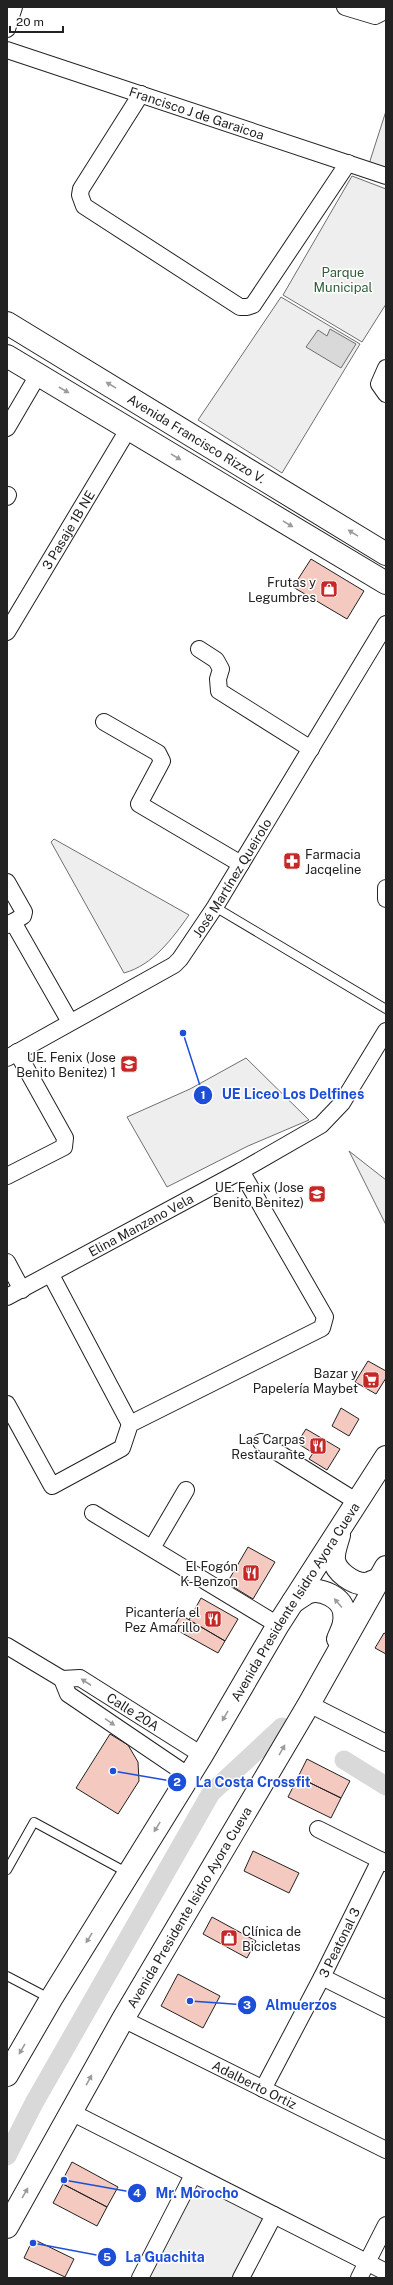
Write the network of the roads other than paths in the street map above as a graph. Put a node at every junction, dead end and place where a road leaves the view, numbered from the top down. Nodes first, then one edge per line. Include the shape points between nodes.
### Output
1 (14, 7) edge
2 (345, 7) edge
3 (384, 8) edge
4 (7, 29) edge
5 (7, 50) edge
6 (141, 94) junction
7 (348, 163) junction
8 (386, 176) edge
9 (7, 323) edge
10 (7, 356) edge
11 (383, 372) edge
12 (38, 375) junction
13 (386, 394) edge
14 (7, 428) edge
15 (129, 428) junction
16 (386, 554) edge
17 (386, 583) edge
18 (386, 624) edge
19 (7, 632) edge
20 (199, 648) dead end
21 (104, 722) dead end
22 (311, 750) junction
23 (241, 864) junction
24 (7, 882) edge
25 (386, 888) edge
26 (386, 899) edge
27 (215, 907) junction
28 (10, 923) edge
29 (386, 1009) edge
30 (70, 1022) junction
31 (386, 1031) edge
32 (382, 1049) edge
33 (12, 1055) edge
34 (241, 1171) junction
35 (7, 1176) edge
36 (7, 1262) edge
37 (51, 1275) junction
38 (22, 1290) junction
39 (7, 1297) edge
40 (7, 1404) edge
41 (130, 1424) junction
42 (262, 1442) dead end
43 (386, 1457) edge
44 (186, 1490) dead end
45 (359, 1503) junction
46 (93, 1513) dead end
47 (341, 1530) junction
48 (152, 1548) junction
49 (383, 1573) edge
50 (293, 1602) junction
51 (278, 1625) junction
52 (7, 1646) edge
53 (324, 1678) junction
54 (62, 1679) junction
55 (309, 1704) junction
56 (386, 1742) edge
57 (202, 1755) junction
58 (189, 1776) junction
59 (318, 1829) dead end
60 (383, 1861) edge
61 (7, 1870) edge
62 (128, 1874) junction
63 (7, 1976) edge
64 (322, 1978) junction
65 (51, 1998) junction
66 (386, 2009) edge
67 (123, 2019) junction
68 (7, 2075) edge
69 (262, 2089) junction
70 (71, 2112) junction
71 (386, 2150) edge
72 (193, 2175) junction
73 (274, 2215) junction
74 (386, 2225) edge
75 (7, 2228) edge
76 (367, 2262) junction
77 (386, 2272) edge
78 (140, 2278) edge
79 (241, 2278) edge
80 (359, 2278) edge

1 - 4 street
2 - 3 street via 375,16
5 - 6 street, Francisco J de Garaicoa
6 - 7 street, Francisco J de Garaicoa
6 - 7 street via 82,189 81,202 240,307 253,305
7 - 8 street, Francisco J de Garaicoa
16 -> 9 main road, Avenida Francisco Rizzo V.
10 - 12 main road, Avenida Francisco Rizzo V.
11 - 13 street via 380,389
12 - 14 street
12 -> 15 main road, Avenida Francisco Rizzo V.
15 -> 17 main road, Avenida Francisco Rizzo V.
15 - 19 street, 3 Pasaje 1B NE
18 - 22 street, José Martínez Queirolo
20 - 22 street via 216,660 221,668 218,679 219,691
21 - 23 street via 158,753 162,761 139,804
22 - 23 street, José Martínez Queirolo
23 - 27 street, José Martínez Queirolo
24 - 28 street via 24,912 23,916
25 - 26 street
27 - 29 lane
27 - 30 street, José Martínez Queirolo via 174,965
28 - 30 street
30 - 33 street, José Martínez Queirolo
31 - 32 street, Elina Manzano Vela
32 - 34 street, Elina Manzano Vela via 342,1103 321,1125
33 - 35 street via 65,1138 64,1147
34 - 37 street, Elina Manzano Vela
34 - 41 street via 325,1317 325,1322 322,1328
36 - 38 street
37 - 38 street, Elina Manzano Vela
37 - 41 street
38 - 39 street, Elina Manzano Vela
40 - 41 street via 52,1486 122,1448
42 - 45 street
43 - 45 main road, Avenida Presidente Isidro Ayora Cueva
44 - 48 street
45 - 47 main road, Avenida Presidente Isidro Ayora Cueva
46 - 48 street
47 - 49 main road via 335,1551 334,1561 337,1568 355,1582 366,1584
47 - 50 main road, Avenida Presidente Isidro Ayora Cueva
48 - 51 street
49 - 53 main road, Avenida Presidente Isidro Ayora Cueva
50 - 51 main road, Avenida Presidente Isidro Ayora Cueva
53 -> 50 main road via 344,1624 344,1611 340,1603 319,1591 309,1592
51 -> 57 main road, Avenida Presidente Isidro Ayora Cueva
52 - 54 street
53 - 55 main road, Avenida Presidente Isidro Ayora Cueva
57 -> 54 street, Calle 20A via 80,1678
54 -> 58 street, Calle 20A via 68,1694
55 - 56 street
67 -> 55 main road, Avenida Presidente Isidro Ayora Cueva
57 - 58 main road, Avenida Presidente Isidro Ayora Cueva
58 -> 62 main road, Avenida Presidente Isidro Ayora Cueva
59 - 60 street
60 - 64 street, 3 Peatonal 3
61 - 62 lane via 34,1822
62 -> 65 main road, Avenida Presidente Isidro Ayora Cueva
63 - 65 lane
64 - 66 street
64 - 69 street, 3 Peatonal 3
65 -> 68 main road, Avenida Presidente Isidro Ayora Cueva
67 - 69 street, Adalberto Ortiz
70 -> 67 main road, Avenida Presidente Isidro Ayora Cueva
69 - 71 street, Adalberto Ortiz
70 - 72 street
75 -> 70 main road, Avenida Presidente Isidro Ayora Cueva
72 - 73 street
72 - 78 street
73 - 76 street
73 - 79 street
74 - 76 street
76 - 77 street
76 - 80 street

